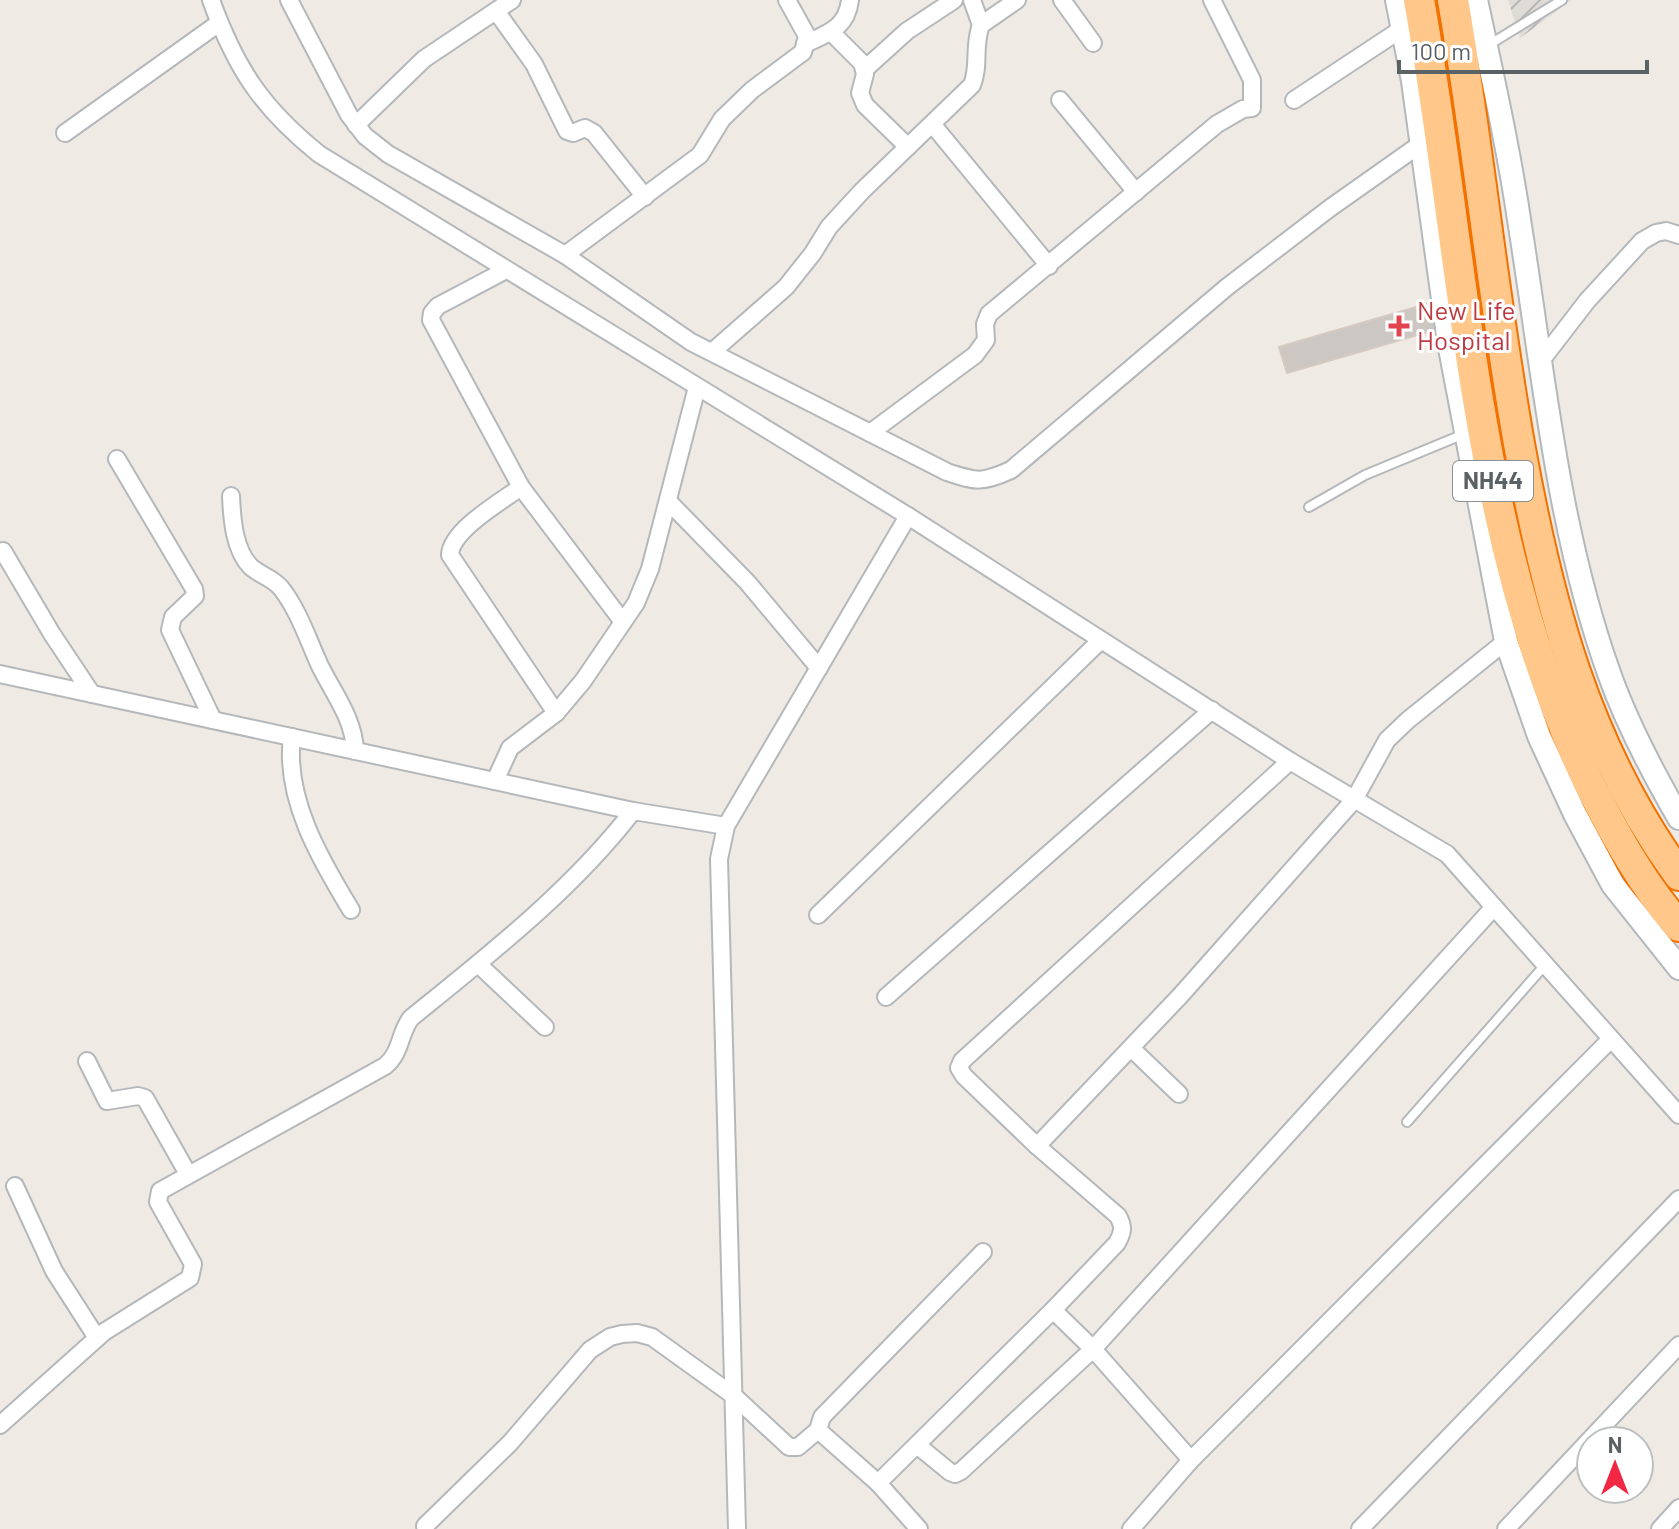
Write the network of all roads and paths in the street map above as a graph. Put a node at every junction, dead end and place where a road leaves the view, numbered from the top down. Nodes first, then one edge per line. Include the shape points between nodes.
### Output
1 (211, 0) edge
2 (289, 0) edge
3 (512, 0) edge
4 (787, 0) edge
5 (850, 0) edge
6 (954, 0) edge
7 (972, 0) edge
8 (1017, 0) edge
9 (1062, 0) edge
10 (1212, 0) edge
11 (1397, 0) edge
12 (1419, 0) edge
13 (1453, 0) edge
14 (1476, 0) edge
15 (1562, 0) edge
16 (496, 11) junction
17 (219, 23) junction
18 (981, 25) junction
19 (1403, 28) junction
20 (831, 32) junction
21 (807, 43) junction
22 (1093, 43) dead end
23 (1486, 47) junction
24 (865, 69) junction
25 (1060, 100) dead end
26 (1294, 100) dead end
27 (356, 125) junction
28 (933, 125) junction
29 (65, 133) dead end
30 (1422, 143) junction
31 (908, 147) junction
32 (1136, 192) junction
33 (645, 197) junction
34 (1679, 235) edge
35 (565, 255) junction
36 (1049, 266) junction
37 (506, 270) junction
38 (712, 352) junction
39 (1540, 362) junction
40 (697, 387) junction
41 (870, 433) junction
42 (1465, 433) junction
43 (117, 459) dead end
44 (521, 487) junction
45 (231, 496) dead end
46 (668, 501) junction
47 (1309, 507) dead end
48 (908, 516) junction
49 (3, 551) dead end
50 (623, 622) junction
51 (1101, 640) junction
52 (1506, 641) junction
53 (819, 668) junction
54 (0, 674) edge
55 (92, 694) junction
56 (1212, 710) junction
57 (556, 713) junction
58 (213, 720) junction
59 (292, 737) junction
60 (355, 751) junction
61 (1290, 761) junction
62 (495, 781) junction
63 (1356, 795) junction
64 (633, 811) junction
65 (1679, 818) edge
66 (726, 826) junction
67 (1679, 875) edge
68 (1494, 907) junction
69 (351, 910) dead end
70 (818, 915) dead end
71 (1679, 926) edge
72 (478, 964) junction
73 (1545, 965) junction
74 (1679, 968) edge
75 (886, 997) dead end
76 (545, 1027) dead end
77 (1611, 1039) junction
78 (1131, 1048) junction
79 (87, 1061) dead end
80 (1179, 1094) dead end
81 (1679, 1115) edge
82 (1407, 1122) dead end
83 (1037, 1146) junction
84 (188, 1174) junction
85 (15, 1186) dead end
86 (1679, 1199) edge
87 (983, 1252) dead end
88 (1053, 1310) junction
89 (97, 1338) junction
90 (1679, 1345) edge
91 (1093, 1349) junction
92 (734, 1396) junction
93 (0, 1425) edge
94 (818, 1430) junction
95 (917, 1445) junction
96 (1191, 1460) junction
97 (878, 1483) junction
98 (1679, 1508) edge
99 (425, 1526) dead end
100 (737, 1529) edge
101 (919, 1529) edge
102 (1131, 1529) edge
103 (1360, 1529) edge
104 (1506, 1529) edge
105 (1660, 1529) edge

1 - 17 street
2 - 27 street
3 - 16 street
4 - 21 street
5 - 20 street via 842,25
6 - 24 street via 907,31
7 - 18 street
8 - 18 street
9 - 22 street
10 - 32 street via 1252,80 1252,108 1217,124
11 - 19 street
12 - 71 highway, NH44 via 1488,451 1520,598 1573,750 1634,865
13 - 67 highway, NH44 via 1508,381 1542,562 1566,650 1597,730 1650,832
14 - 23 street
15 - 23 lane
16 - 27 street via 411,69
16 - 33 street via 534,64 567,131 585,128 594,133
17 - 29 street
17 - 37 street via 247,78 290,131
18 - 28 street via 972,85
19 - 26 street
19 - 30 street
20 - 21 street
20 - 24 street
21 - 33 street via 803,52 722,119 700,155
23 - 39 street
24 - 31 street via 862,99
25 - 32 street
27 - 35 street via 388,154
28 - 31 street
28 - 36 street
30 - 41 street via 1227,287 1011,470 987,480 969,480
30 - 42 street
31 - 38 street via 829,227 786,287
32 - 36 street
33 - 35 street
34 - 39 street via 1666,231 1642,241
35 - 38 street
36 - 41 street via 989,314 986,340 975,355
37 - 40 street
37 - 44 street via 438,306 431,320
38 - 41 street
39 - 65 street via 1587,606 1611,679
40 - 46 street
40 - 48 street
42 - 47 lane via 1365,475
42 - 52 street
43 - 58 street via 194,589 195,596 173,617 170,630
44 - 50 street
44 - 57 street via 457,537 450,555
45 - 60 street via 232,524 245,558 280,587 292,605 347,715
46 - 50 street via 650,569
46 - 53 street via 748,583
48 - 51 street
48 - 53 street
49 - 55 street
50 - 57 street
51 - 56 street
51 - 70 street
52 - 63 street via 1387,740
52 - 74 street via 1539,736 1575,814 1613,885
53 - 66 street
54 - 55 street
55 - 58 street
56 - 61 street
56 - 75 street
57 - 62 street via 510,748
58 - 59 street
59 - 60 street
59 - 69 street via 289,768 297,798
60 - 62 street
61 - 63 street
61 - 83 street via 962,1061 964,1076
62 - 64 street
63 - 68 street via 1447,854
63 - 78 street
64 - 66 street
64 - 72 street via 586,867
66 - 92 street via 719,876
68 - 73 street
68 - 91 street
72 - 76 street
72 - 84 street via 411,1018 398,1052 385,1066
73 - 77 street
73 - 82 lane
77 - 81 street
77 - 96 street
78 - 80 street
78 - 83 street
79 - 84 street via 107,1101 145,1098
83 - 88 street via 1123,1225 1117,1243
84 - 89 street via 157,1196 193,1264 190,1278
85 - 89 street via 54,1271
86 - 103 street
87 - 94 street via 822,1417
88 - 91 street
88 - 95 street
89 - 93 street
90 - 104 street
91 - 95 street via 961,1471 950,1472
91 - 96 street
92 - 94 street via 789,1447 798,1447
92 - 99 street via 652,1337 610,1337 590,1350 510,1443
92 - 100 street
94 - 97 street
95 - 97 street
96 - 102 street
97 - 101 street
98 - 105 street

